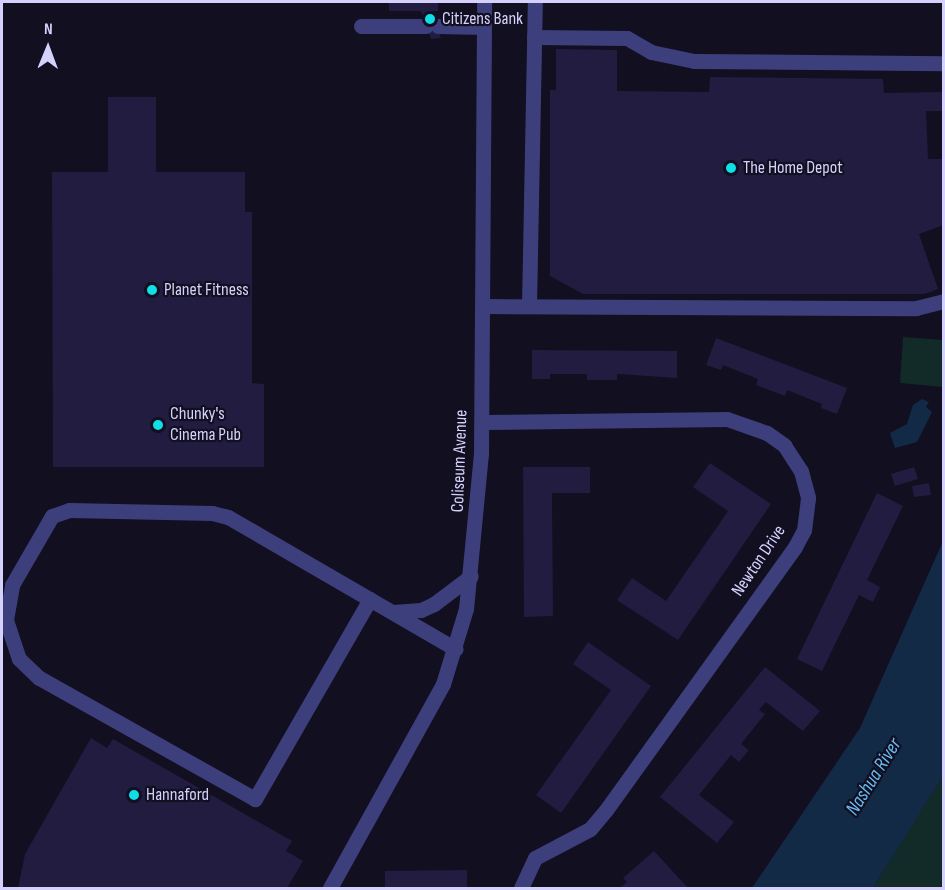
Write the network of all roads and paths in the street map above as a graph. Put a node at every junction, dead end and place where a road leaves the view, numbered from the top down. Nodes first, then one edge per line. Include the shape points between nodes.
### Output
1 (484, 2) edge
2 (534, 2) edge
3 (361, 26) dead end
4 (484, 27) junction
5 (534, 37) junction
6 (944, 63) edge
7 (944, 301) edge
8 (483, 306) junction
9 (529, 306) junction
10 (482, 422) junction
11 (471, 576) junction
12 (370, 599) junction
13 (393, 612) junction
14 (456, 649) junction
15 (330, 888) edge
16 (521, 888) edge

1 - 4 street, Coliseum Avenue
2 - 5 street
3 - 4 street
4 - 8 street, Coliseum Avenue
5 - 6 street via 627,38 651,52 694,61
5 - 9 street
7 - 9 street via 916,308
8 - 9 street
8 - 10 street, Coliseum Avenue
10 - 11 street, Coliseum Avenue
10 - 16 street, Newton Drive via 727,419 768,433 784,445 801,471 808,498 804,530 795,547 606,810 590,829 535,858
11 - 13 street via 434,604 421,610
11 - 14 street, Coliseum Avenue
12 - 12 street via 228,517 212,513 69,510 52,516 45,524 12,585 6,620 19,659 39,678 255,799
12 - 13 street
13 - 14 street
14 - 15 street, Coliseum Avenue via 423,722

